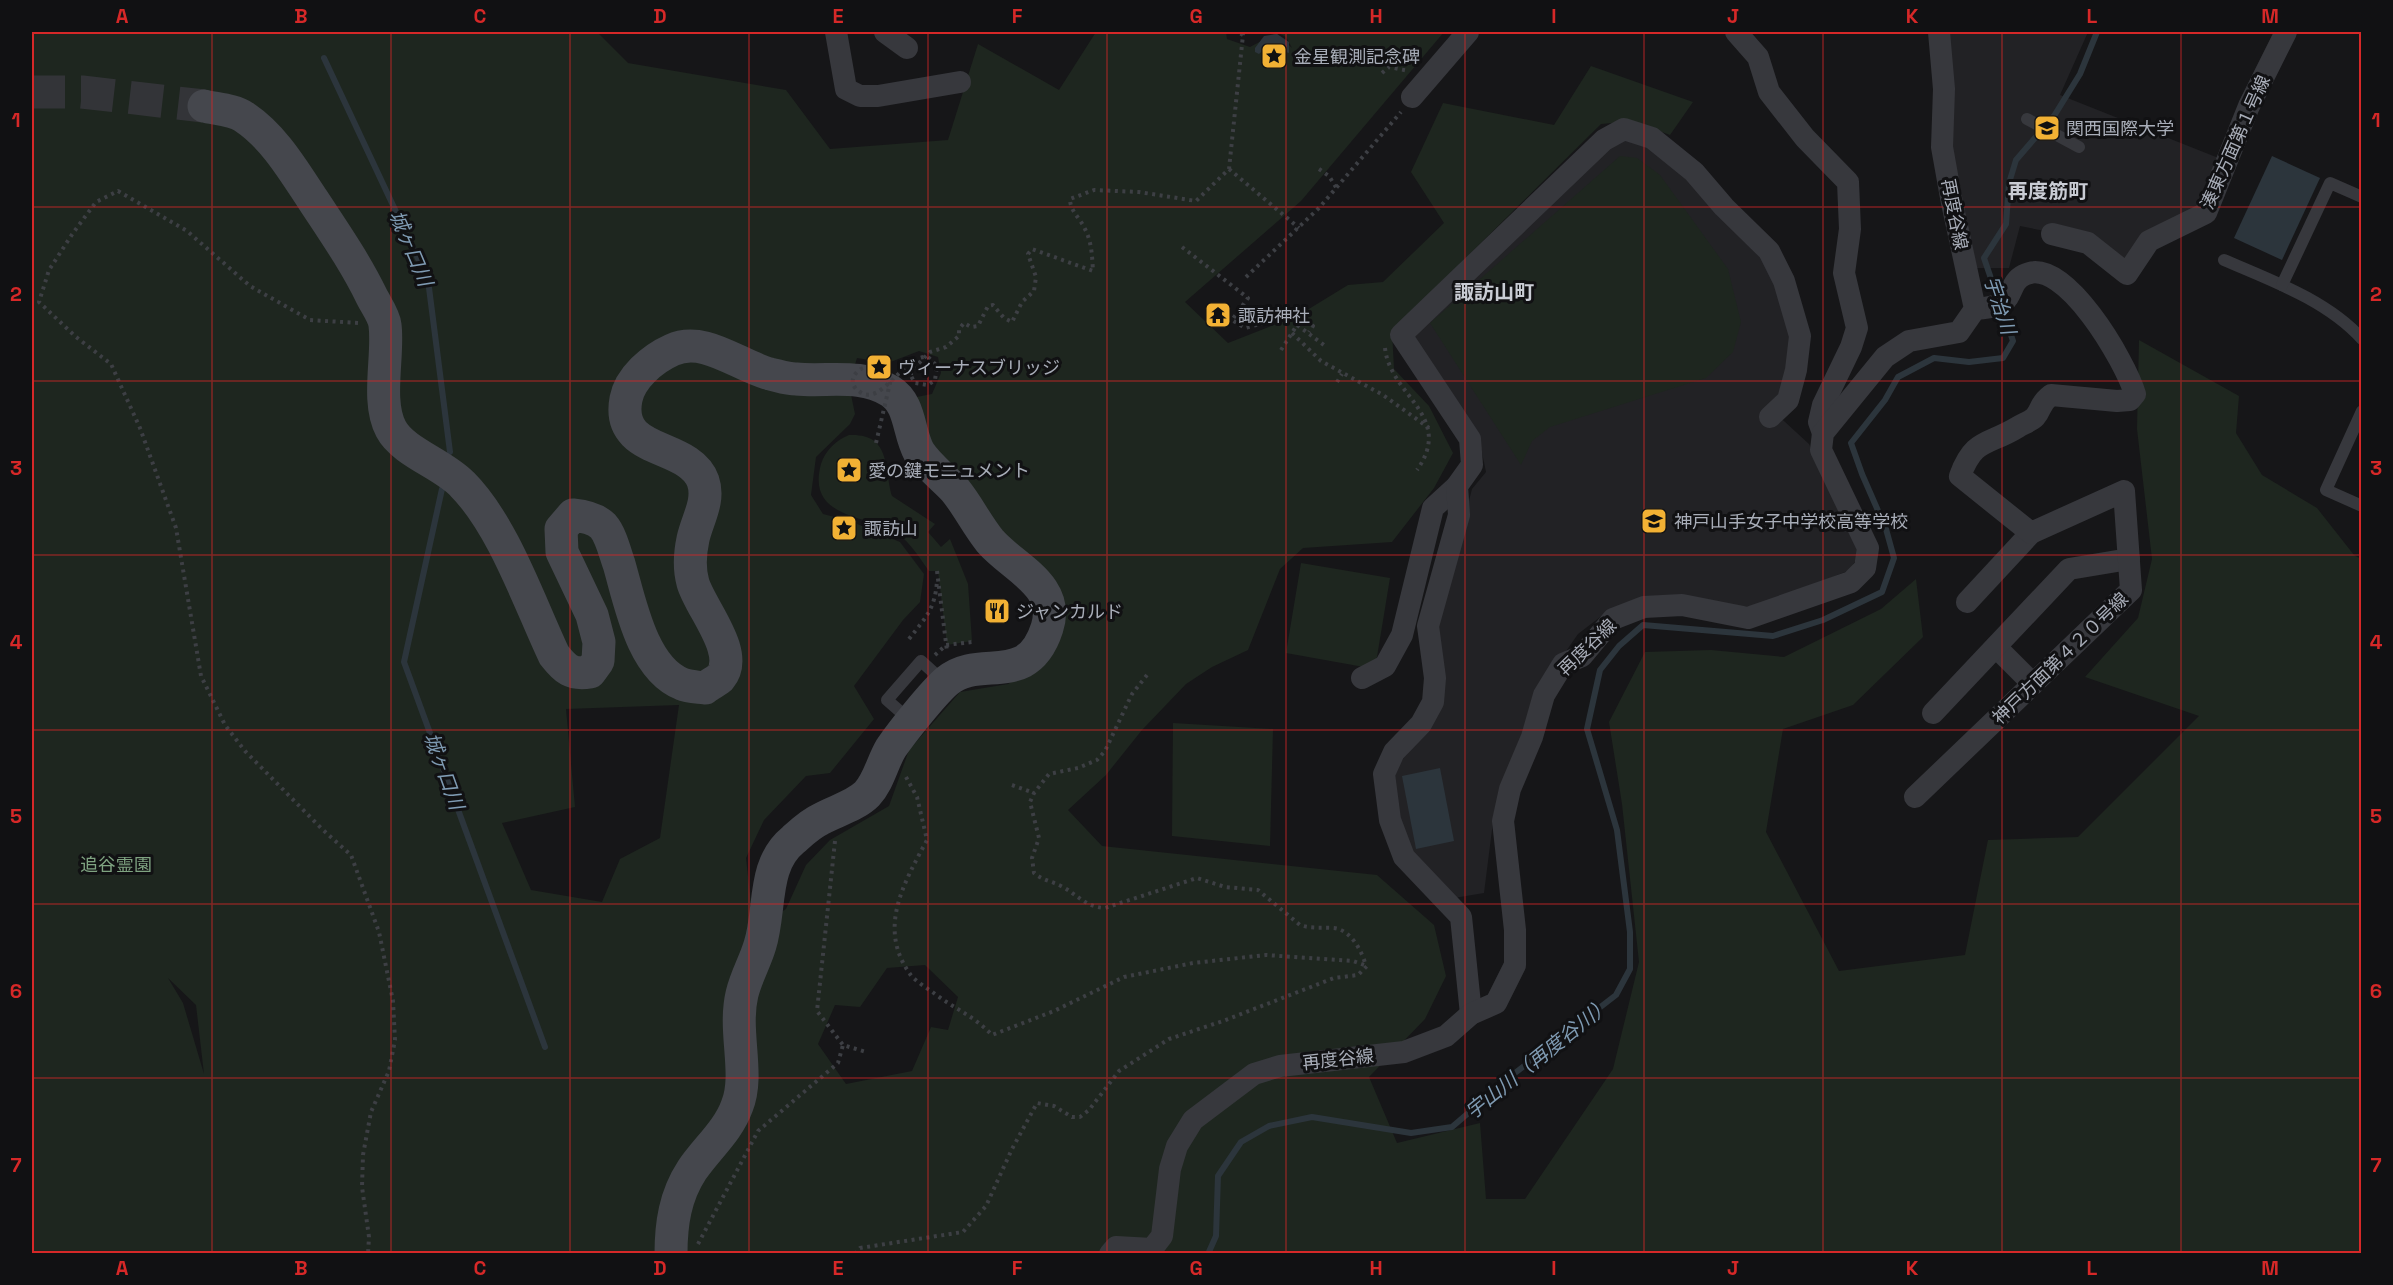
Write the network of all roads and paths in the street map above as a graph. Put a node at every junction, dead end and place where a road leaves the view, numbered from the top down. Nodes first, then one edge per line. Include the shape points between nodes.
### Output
1 (836, 32) edge
2 (885, 32) edge
3 (1238, 32) edge
4 (1468, 32) edge
5 (1736, 32) edge
6 (1939, 32) edge
7 (2286, 32) edge
8 (907, 48) dead end
9 (1411, 71) dead end
10 (1382, 73) dead end
11 (960, 82) dead end
12 (1413, 97) joint
13 (204, 106) tunnel mouth
14 (2027, 118) dead end
15 (2079, 147) dead end
16 (1229, 169) junction
17 (1319, 169) dead end
18 (1337, 189) junction
19 (2361, 197) edge
20 (1299, 228) junction
21 (2052, 234) dead end
22 (1182, 247) dead end
23 (2224, 260) dead end
24 (1246, 277) dead end
25 (1241, 284) dead end
26 (2282, 285) junction
27 (1237, 289) junction
28 (1991, 305) junction
29 (385, 324) junction
30 (1309, 332) junction
31 (1292, 333) junction
32 (1401, 335) junction
33 (2361, 339) edge
34 (1324, 345) dead end
35 (1281, 350) dead end
36 (1342, 374) junction
37 (1337, 382) dead end
38 (2361, 411) edge
39 (1770, 417) dead end
40 (1429, 428) junction
41 (1823, 433) junction
42 (876, 444) dead end
43 (1417, 470) dead end
44 (1457, 486) junction
45 (2361, 506) edge
46 (2031, 533) junction
47 (2129, 559) junction
48 (1967, 602) dead end
49 (909, 639) dead end
50 (972, 642) dead end
51 (946, 645) junction
52 (1996, 646) junction
53 (943, 672) junction
54 (1147, 675) dead end
55 (1362, 678) dead end
56 (2033, 684) junction
57 (1933, 712) dead end
58 (890, 750) junction
59 (1012, 785) dead end
60 (1034, 793) junction
61 (1915, 797) dead end
62 (836, 839) dead end
63 (1367, 966) junction
64 (1471, 1014) junction
65 (843, 1045) junction
66 (866, 1052) dead end
67 (694, 1253) edge
68 (368, 1254) edge
69 (671, 1254) edge
70 (855, 1254) edge
71 (1110, 1254) edge

1 - 11 street via 846,89 860,96
2 - 8 street
3 - 16 path via 1243,35
4 - 12 street
5 - 41 street, 再度谷線 via 1758,57 1769,92 1805,138 1848,182 1850,229 1844,273 1857,328 1823,405 1819,422
6 - 28 street, 再度谷線 via 1944,89 1942,147 1952,203
7 - 21 street, 湊東方面第１号線 via 2249,106 2206,213 2149,241 2127,274 2088,243
9 - 10 path via 1389,67
12 - 18 path
13 - 29 street via 242,115 267,136 355,263
14 - 15 lane
16 - 20 path
16 - 42 path, bridge via 1196,201 1094,190 1070,199 1092,247 1094,271 1032,249 1028,254 1036,277 1034,291 1022,302 1012,322 993,305 988,306 978,326 964,323 954,342 930,352 911,371 915,383 928,385 935,380 937,366 928,357 917,358 892,379 886,385 882,388 879,392 870,394 862,393 854,382 856,373 864,366 879,367 889,380 890,383
17 - 18 path
18 - 20 path
19 - 26 lane via 2330,183
20 - 24 path
22 - 27 path
23 - 26 lane
25 - 27 path
26 - 33 lane via 2320,306
27 - 30 path via 1248,298 1232,320 1235,323 1245,328 1301,319 1313,326
28 - 41 street via 1959,332 1909,341 1885,357
28 - 46 street via 2024,275 2039,271 2054,278 2105,333 2132,381 2135,394 2130,400 2117,401 2051,395 2042,402 2035,417 1976,447 1967,458 1960,476
29 - 53 street via 383,369 391,430 405,445 461,482 483,508 554,655 564,669 576,674 590,672 598,661 598,642 592,615 562,552 561,529 573,515 586,516 603,526 614,548 641,636 665,672 682,684 705,688 720,679 727,663 723,645 693,585 690,561 705,502 704,485 698,471 682,458 647,445 631,430 624,407 629,386 647,367 672,350 708,347 761,372 793,380 867,380 894,393 905,407 920,453 958,494 988,539 1045,591 1051,607 1039,647 1025,661 1009,668
29 - 68 path via 310,320 250,286 187,231 118,191 96,202 73,233 49,270 39,302 111,364 140,428 176,528 201,676 225,725 245,751 351,855 379,932 393,1001 395,1040 389,1071 371,1112 363,1155
30 - 31 path via 1297,325
30 - 34 path
31 - 35 path
31 - 36 path via 1321,361
32 - 39 street via 1604,140 1624,129 1652,138 1694,172 1769,251 1784,282 1800,336 1788,400
32 - 40 path via 1384,347 1386,360
32 - 44 street via 1470,440 1472,465
36 - 37 path
36 - 40 path via 1383,395
38 - 45 lane via 2326,490
40 - 43 path via 1428,450
41 - 64 street, 再度谷線 via 1821,450 1868,548 1865,568 1851,582 1748,618 1682,605 1644,607 1613,619 1582,656 1563,664 1544,695 1532,737 1510,789 1503,821 1515,964 1496,1003
44 - 55 street via 1433,508 1402,635 1385,666
44 - 64 street via 1459,515 1428,626 1435,678 1433,702 1421,724 1395,752 1384,774 1390,820 1404,857 1461,917
46 - 47 street, 神戸方面第４２０号線 via 2124,491
46 - 48 street
47 - 52 street via 2069,570
47 - 56 street, 神戸方面第４２０号線 via 2132,590
49 - 51 path via 930,613 937,571
50 - 51 path
51 - 53 path
51 - 53 path
52 - 56 street
52 - 57 street
53 - 58 street
54 - 60 path via 1132,694 1097,760 1049,774
56 - 61 street, 神戸方面第４２０号線
58 - 63 path via 917,797 927,840 903,884 893,925 895,946 910,975 978,1020 992,1035 1124,977 1193,963 1266,955 1344,960
58 - 69 street via 865,796 815,822 777,857 761,943 742,993 738,1026 743,1084 738,1104 729,1123 691,1172 677,1202 671,1226
59 - 60 path
60 - 63 path via 1030,802 1039,838 1032,858 1034,873 1087,904 1105,908 1197,878 1225,887 1258,890 1300,925 1337,928 1362,951
62 - 65 path via 817,1011
63 - 70 path via 1358,975 1334,978 1169,1039 1119,1071 1080,1117 1037,1103 986,1206 963,1232 860,1248
64 - 71 street, 再度谷線 via 1446,1036 1404,1052 1280,1066 1254,1074 1193,1120 1177,1146 1170,1169 1162,1236 1152,1249 1116,1247
65 - 66 path
65 - 67 path via 838,1063 758,1131

